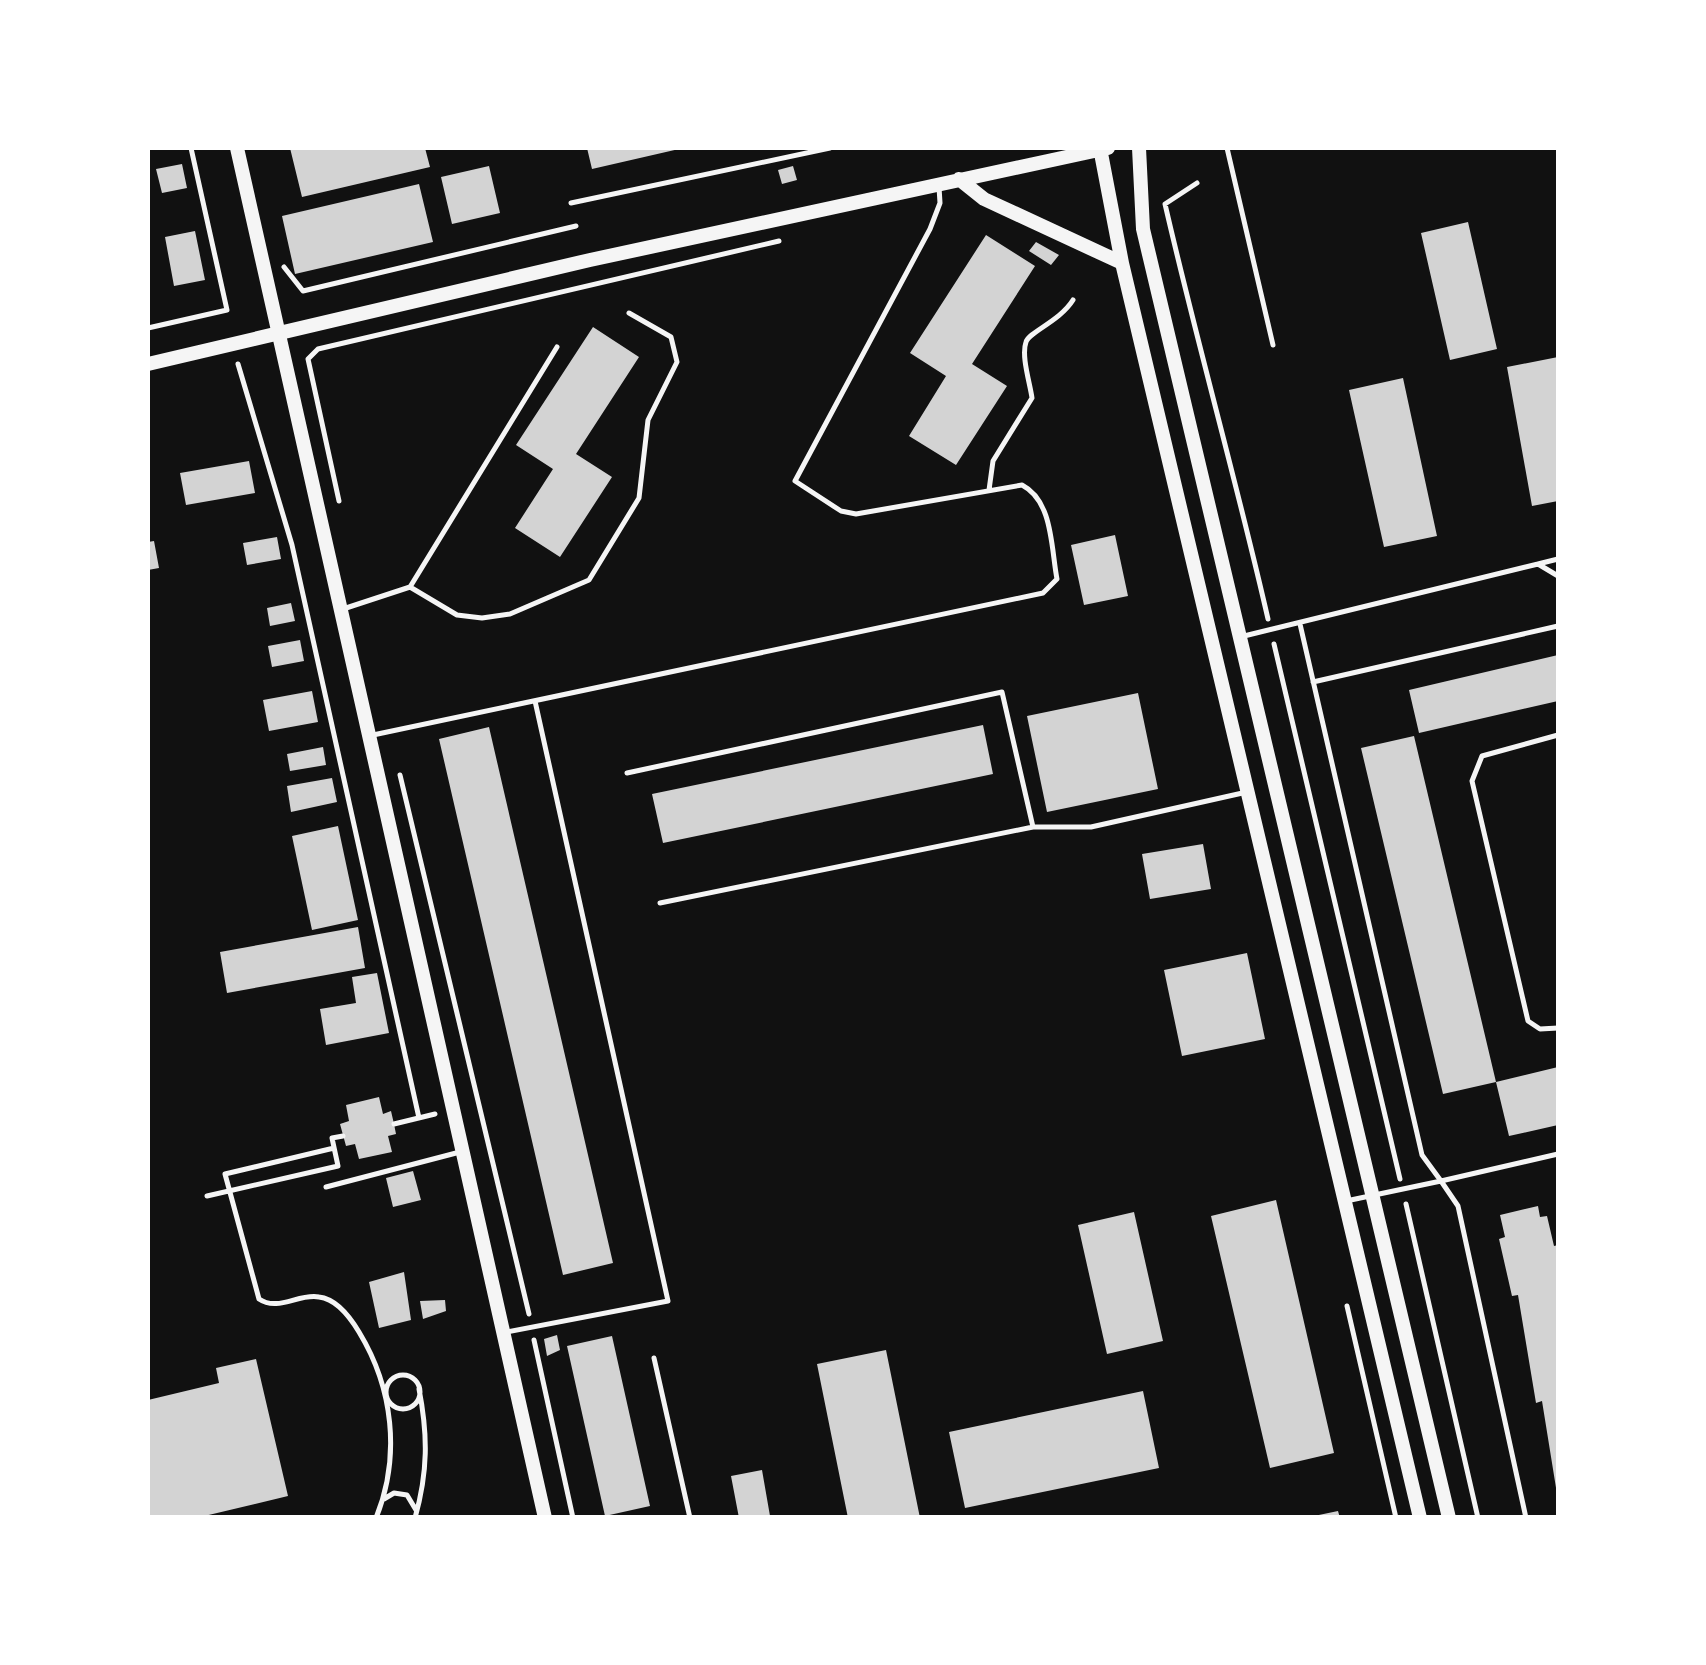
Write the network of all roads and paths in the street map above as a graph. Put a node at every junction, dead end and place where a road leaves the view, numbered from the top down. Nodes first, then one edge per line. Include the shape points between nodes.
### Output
1 (191, 148) edge
2 (237, 148) edge
3 (830, 148) edge
4 (1100, 148) edge
5 (1109, 148) edge
6 (1139, 148) edge
7 (1227, 148) edge
8 (960, 180) junction
9 (1196, 183) dead end
10 (939, 184) junction
11 (571, 203) dead end
12 (576, 226) dead end
13 (784, 240) dead end
14 (1122, 263) junction
15 (303, 291) dead end
16 (1073, 300) dead end
17 (630, 312) dead end
18 (148, 328) edge
19 (276, 333) junction
20 (1272, 345) dead end
21 (557, 347) dead end
22 (148, 364) edge
23 (240, 364) dead end
24 (990, 490) junction
25 (340, 510) dead end
26 (1558, 559) edge
27 (1538, 564) junction
28 (1558, 576) edge
29 (410, 587) junction
30 (340, 610) junction
31 (1300, 624) junction
32 (1558, 626) edge
33 (1270, 630) junction
34 (1241, 637) junction
35 (1313, 682) junction
36 (535, 701) junction
37 (1558, 735) edge
38 (370, 736) junction
39 (399, 770) dead end
40 (627, 774) dead end
41 (1250, 791) junction
42 (1033, 827) junction
43 (660, 903) dead end
44 (1558, 1028) edge
45 (454, 1110) junction
46 (419, 1118) junction
47 (394, 1124) dead end
48 (343, 1136) dead end
49 (334, 1148) junction
50 (463, 1151) junction
51 (1558, 1154) edge
52 (1440, 1180) junction
53 (326, 1188) dead end
54 (1402, 1189) junction
55 (229, 1191) junction
56 (1372, 1195) junction
57 (207, 1196) dead end
58 (1346, 1200) junction
59 (532, 1328) junction
60 (504, 1333) junction
61 (654, 1358) dead end
62 (420, 1389) junction
63 (386, 1394) junction
64 (381, 1504) junction
65 (415, 1517) edge
66 (378, 1518) edge
67 (545, 1518) edge
68 (574, 1518) edge
69 (690, 1518) edge
70 (1420, 1518) edge
71 (1449, 1518) edge
72 (1478, 1518) edge
73 (1526, 1518) edge

1 - 18 path via 227,310
2 - 19 street
3 - 11 path
4 - 5 street
4 - 8 street
4 - 14 street
6 - 34 street via 1143,229
7 - 20 lane
8 - 10 street
8 - 14 street via 984,199
9 - 33 path via 1165,204
10 - 19 street
10 - 24 lane via 930,229 795,481 856,514
12 - 15 path
13 - 25 path via 318,349 308,358
14 - 41 street
16 - 24 lane via 1063,318 1031,333 1024,344 1032,398 993,462
17 - 29 lane via 671,338 677,362 648,420 640,498 589,580 510,614 482,618 457,615
19 - 22 street
19 - 30 street
21 - 29 lane
23 - 46 path via 292,545
24 - 36 lane via 1022,484 1044,507 1057,579 1042,593
26 - 27 lane
27 - 28 lane
27 - 31 lane
29 - 30 lane
30 - 38 street
31 - 33 lane
31 - 35 lane
32 - 35 lane
33 - 34 lane
33 - 54 path
34 - 56 street
35 - 52 lane via 1422,1156
36 - 38 lane
36 - 59 lane via 668,1301
37 - 44 lane via 1482,756 1472,781 1528,1020 1540,1029
38 - 45 street
39 - 59 path
40 - 42 lane via 1002,692
41 - 42 lane via 1091,827
41 - 58 street
42 - 43 lane
45 - 46 path
45 - 50 street
46 - 47 path
48 - 49 path via 332,1138
49 - 55 path via 225,1174
49 - 55 path via 338,1166
50 - 53 lane
50 - 60 street
51 - 52 lane
52 - 54 lane
52 - 73 lane via 1458,1206
54 - 56 lane
54 - 72 path
55 - 57 path
55 - 63 path via 259,1299 275,1304 318,1296 334,1303 371,1352
56 - 58 lane
56 - 71 street
58 - 70 street
59 - 60 lane
59 - 68 path
60 - 67 street
61 - 69 lane
62 - 63 path via 413,1378 397,1376
62 - 63 path via 406,1408
62 - 65 path via 428,1434
63 - 64 path via 390,1473
64 - 65 path via 394,1493 408,1494
64 - 66 path

